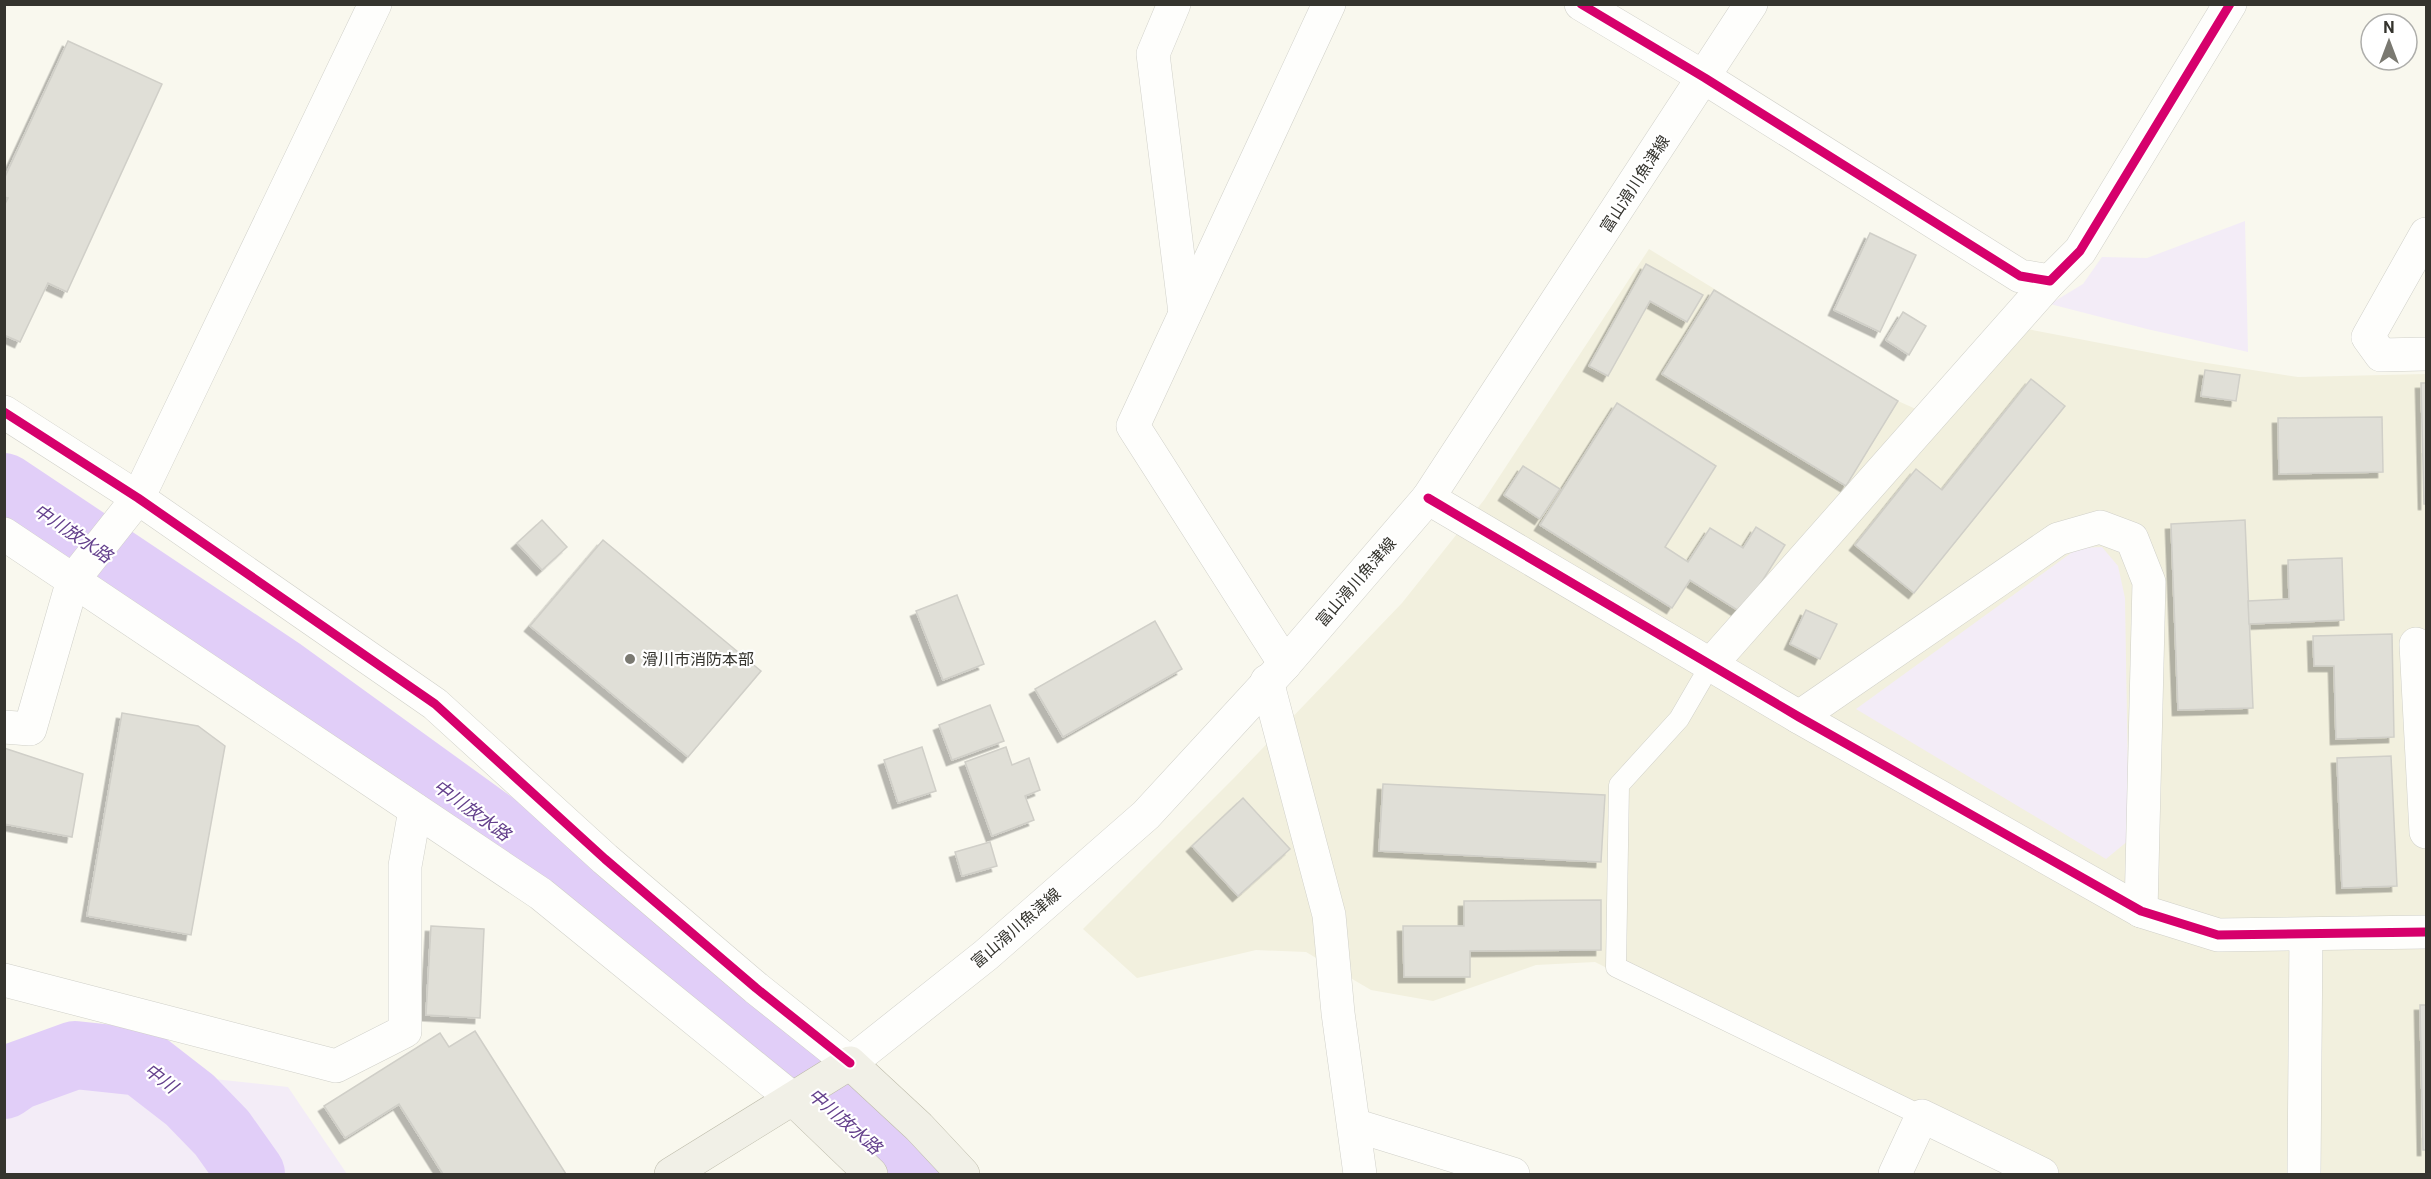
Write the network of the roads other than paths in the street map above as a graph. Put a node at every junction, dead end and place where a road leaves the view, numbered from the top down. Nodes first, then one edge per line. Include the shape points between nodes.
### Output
1 (375, 4) edge
2 (1174, 4) edge
3 (1329, 4) edge
4 (1581, 4) edge
5 (1751, 4) edge
6 (2230, 4) edge
7 (1705, 78) junction
8 (2427, 234) edge
9 (2050, 281) junction
10 (1185, 313) junction
11 (2427, 354) edge
12 (4, 412) edge
13 (138, 498) junction
14 (1428, 498) junction
15 (4, 534) edge
16 (73, 580) junction
17 (2416, 644) dead end
18 (1711, 664) junction
19 (1276, 672) junction
20 (1799, 717) junction
21 (4, 727) edge
22 (415, 810) junction
23 (2427, 832) edge
24 (2141, 911) junction
25 (2427, 932) edge
26 (2306, 935) junction
27 (4, 980) edge
28 (850, 1063) junction
29 (793, 1099) junction
30 (1922, 1116) junction
31 (1354, 1125) junction
32 (671, 1174) edge
33 (871, 1174) edge
34 (963, 1174) edge
35 (1359, 1174) edge
36 (1513, 1174) edge
37 (1895, 1174) edge
38 (2042, 1174) edge
39 (2304, 1174) edge

1 - 13 street
2 - 10 street via 1153,54
3 - 10 street
4 - 7 street
5 - 7 street, 富山滑川魚津線
6 - 9 street via 2080,251
7 - 9 street via 2020,276
7 - 14 street, 富山滑川魚津線
8 - 11 street via 2368,337 2381,355
9 - 18 street
10 - 19 street via 1133,426
12 - 13 street
13 - 16 street
13 - 28 street via 435,704 605,859
14 - 18 street
14 - 19 street, 富山滑川魚津線
15 - 16 street
16 - 21 street via 30,729
16 - 22 street
17 - 23 street
18 - 20 street
18 - 30 lane via 1679,719 1619,785 1616,967
19 - 28 street, 富山滑川魚津線 via 1146,814 986,955
19 - 31 street via 1329,915
20 - 24 street
20 - 24 street via 2058,539 2100,527 2132,539 2149,582
22 - 27 street via 405,866 405,1031 336,1066
22 - 29 street via 541,894
24 - 26 street via 2218,935
25 - 26 street
26 - 39 street
28 - 29 main road
28 - 34 main road
29 - 32 main road
29 - 33 main road
30 - 37 street
30 - 38 street
31 - 35 street
31 - 36 street

